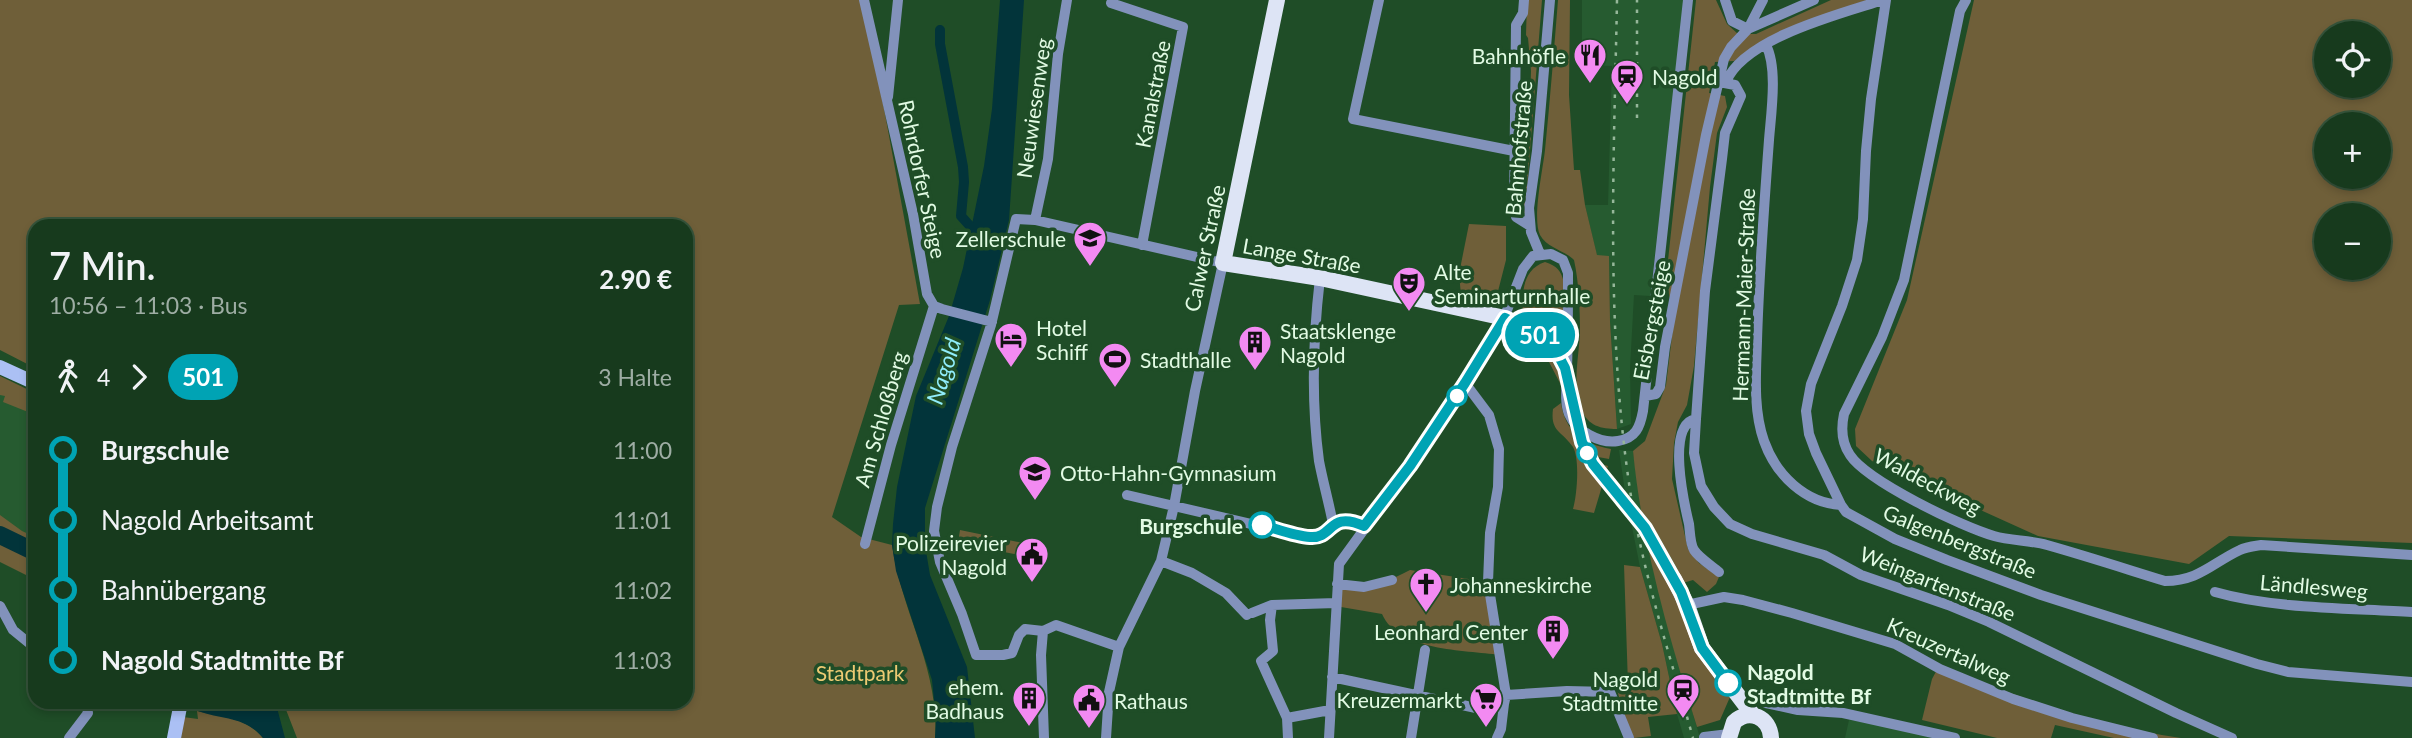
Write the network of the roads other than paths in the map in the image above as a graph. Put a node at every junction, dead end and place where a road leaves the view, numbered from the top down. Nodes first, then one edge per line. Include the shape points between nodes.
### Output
1 (864, 0) edge
2 (898, 0) edge
3 (1067, 0) edge
4 (1099, 0) edge
5 (1277, 0) edge
6 (1379, 0) edge
7 (1524, 0) edge
8 (1550, 0) edge
9 (1688, 0) edge
10 (1725, 0) edge
11 (1763, 0) edge
12 (1814, 0) edge
13 (1884, 0) edge
14 (1966, 0) edge
15 (1112, 2) edge
16 (1748, 29) junction
17 (1766, 46) junction
18 (1723, 82) junction
19 (887, 103) junction
20 (1514, 151) junction
21 (1035, 220) junction
22 (1530, 226) junction
23 (1142, 245) junction
24 (1540, 254) junction
25 (1223, 263) junction
26 (1320, 278) junction
27 (938, 307) junction
28 (1505, 318) junction
29 (988, 321) junction
30 (1555, 349) tunnel mouth
31 (0, 367) edge
32 (28, 380) edge
33 (1465, 383) junction
34 (1645, 396) junction
35 (1696, 419) junction
36 (1127, 495) dead end
37 (1841, 505) junction
38 (1174, 506) junction
39 (1333, 524) junction
40 (1364, 526) junction
41 (865, 544) dead end
42 (2412, 555) edge
43 (1161, 561) junction
44 (1719, 572) dead end
45 (1674, 579) tunnel mouth
46 (1392, 580) dead end
47 (1337, 584) junction
48 (2215, 592) dead end
49 (1336, 603) junction
50 (1272, 605) junction
51 (1687, 605) junction
52 (0, 606) edge
53 (2412, 612) edge
54 (1044, 631) junction
55 (28, 642) edge
56 (1119, 647) junction
57 (1426, 650) dead end
58 (1332, 677) junction
59 (2412, 682) edge
60 (1419, 696) junction
61 (1505, 700) junction
62 (1766, 703) dead end
63 (87, 709) edge
64 (180, 709) edge
65 (1330, 710) junction
66 (1746, 717) junction
67 (1287, 718) junction
68 (1729, 736) edge
69 (1704, 737) edge
70 (69, 738) edge
71 (174, 738) edge
72 (1044, 738) edge
73 (1107, 738) edge
74 (1287, 738) edge
75 (1329, 738) edge
76 (1411, 738) edge
77 (1497, 738) edge
78 (1629, 738) edge
79 (1770, 738) edge
80 (1955, 738) edge
81 (2153, 738) edge
82 (2232, 738) edge

1 - 19 street, Rohrdorfer Steige
2 - 19 street
3 - 21 street, Neuwiesenweg via 1048,159
4 - 15 street
5 - 25 main road, Calwer Straße
6 - 20 street via 1353,119
7 - 20 street via 1516,26
8 - 22 street, Bahnhofstraße
9 - 34 street
10 - 16 street via 1732,21
11 - 16 street
12 - 16 street, Eisbergsteige
13 - 17 street, Eisbergsteige via 1800,27
13 - 37 street, Galgenbergstraße via 1857,260 1811,384 1806,411 1816,453
14 - 42 street, Waldeckweg via 1904,280 1844,414 1843,440 1857,464 1946,517 1992,536 2043,544 2165,581 2202,574 2242,549 2262,545
15 - 23 street, Kanalstraße via 1183,27
16 - 18 street, Eisbergsteige via 1724,59
17 - 18 street, Eisbergsteige via 1741,60
17 - 37 street, Hermann-Maier-Straße via 1772,89 1758,294 1758,418 1776,466 1789,481 1817,500
18 - 34 street, Eisbergsteige via 1706,135 1660,387 1656,394
18 - 35 street, Weingartenstraße via 1735,85 1741,96 1726,133 1722,159 1705,290
19 - 27 street, Rohrdorfer Steige via 927,294
20 - 22 street via 1514,208 1516,217
21 - 23 street, Lange Straße
21 - 29 street via 1016,219
22 - 24 street, Bahnhofstraße
23 - 25 street, Lange Straße
24 - 28 street via 1523,269
24 - 34 street, Eisbergsteige via 1563,260 1568,273 1567,393 1569,414 1579,428 1612,442 1632,437 1640,428
25 - 26 main road, Lange Straße
25 - 38 street, Calwer Straße
26 - 28 main road, Lange Straße
26 - 39 street via 1315,400 1320,461
27 - 29 street
27 - 41 street, Am Schloßberg via 891,445
28 - 30 main road, Lange Straße via 1538,334
28 - 33 street
29 - 54 street via 934,531 940,562 976,655 1012,653 1026,629
31 - 32 main road
33 - 40 street
33 - 61 street via 1489,415 1499,449 1488,582
35 - 44 street, Weingartenstraße via 1685,424 1679,476 1694,550
35 - 82 street, Weingartenstraße via 1694,453 1701,486 1730,524 1824,555 1861,575 1989,622
36 - 38 street
37 - 59 street, Galgenbergstraße via 1895,539 1947,560 2211,650 2288,672
38 - 39 street via 1311,538
38 - 43 street, Calwer Straße
39 - 40 street via 1347,520
40 - 47 street via 1339,564
43 - 50 street via 1226,593 1249,614
43 - 56 street, Calwer Straße
45 - 51 main road
46 - 47 street via 1364,587
47 - 49 street
48 - 53 street, Ländlesweg via 2246,599
49 - 50 street
49 - 58 street
50 - 67 street via 1273,651 1261,661
51 - 66 main road via 1702,648 1732,688
51 - 81 street, Kreuzertalweg via 1724,597 1780,610 1895,643 1940,669 2013,699
52 - 55 street via 13,630
54 - 56 street via 1056,625
54 - 72 street
56 - 73 street, Calwer Straße via 1109,692
57 - 60 street
58 - 60 street
58 - 65 street
60 - 61 street via 1490,709
60 - 76 street
61 - 77 street
61 - 78 street via 1567,691 1610,692
62 - 80 street via 1843,713
63 - 70 street
64 - 71 main road
65 - 67 street
65 - 75 street
66 - 68 main road via 1730,728
66 - 79 main road via 1765,721
67 - 74 street
68 - 69 street

